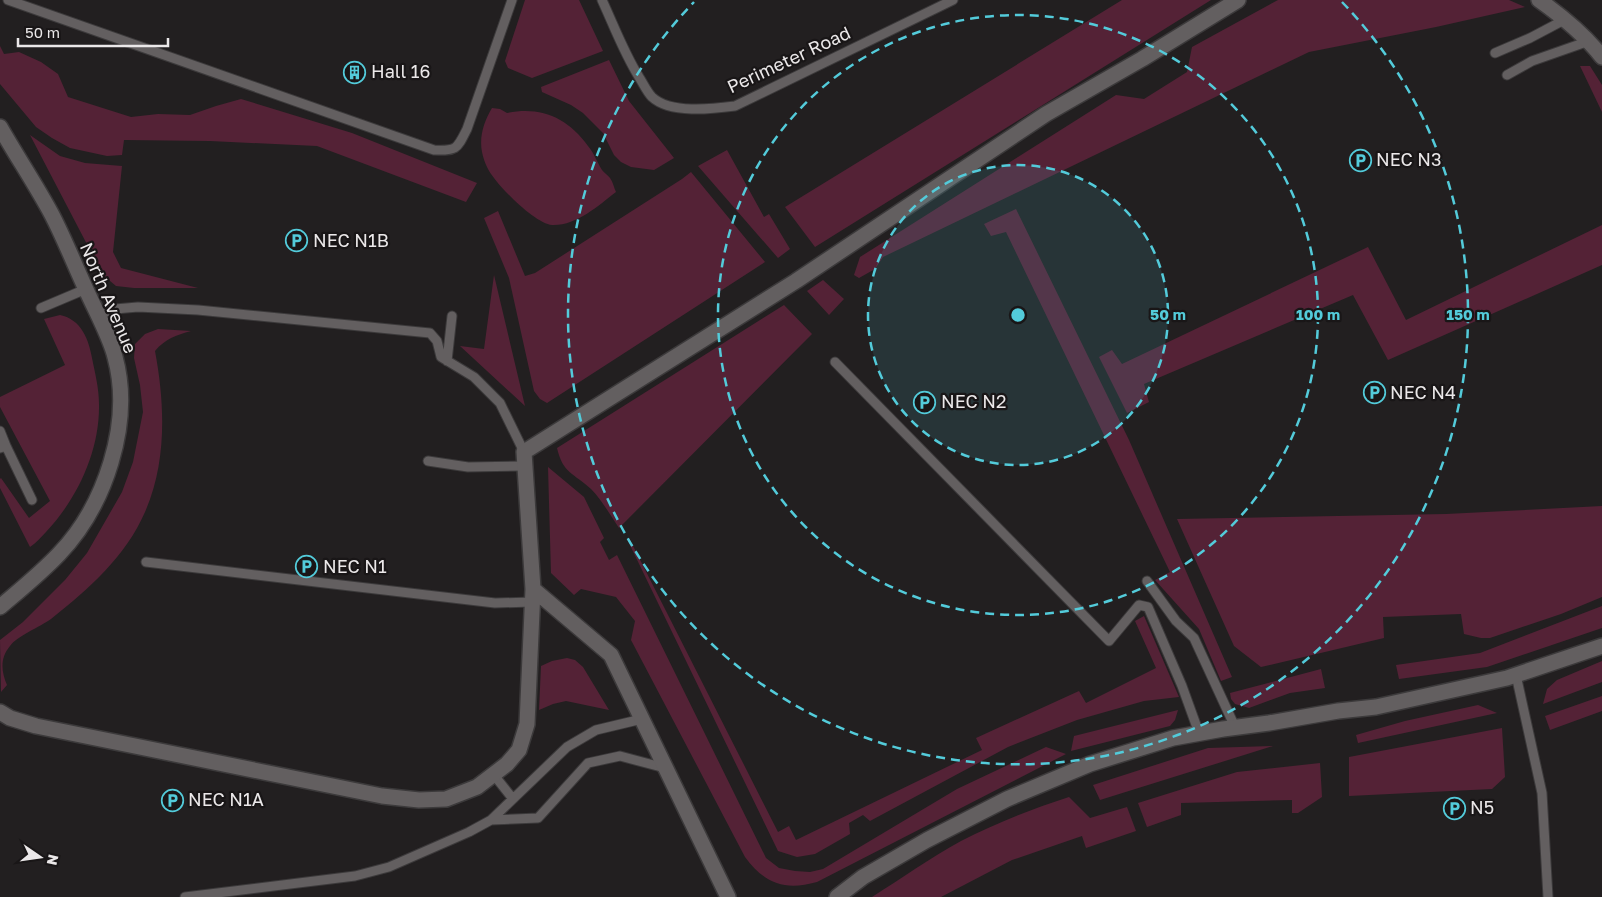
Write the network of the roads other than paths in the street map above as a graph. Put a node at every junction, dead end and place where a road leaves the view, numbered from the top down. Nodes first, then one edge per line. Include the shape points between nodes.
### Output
1 (8, 0) edge
2 (512, 0) edge
3 (953, 0) edge
4 (1238, 0) edge
5 (1539, 0) edge
6 (606, 1) edge
7 (1566, 19) junction
8 (1589, 41) junction
9 (1495, 53) dead end
10 (1602, 58) edge
11 (1507, 75) dead end
12 (0, 127) edge
13 (86, 289) junction
14 (41, 308) dead end
15 (98, 315) junction
16 (452, 316) dead end
17 (447, 361) junction
18 (835, 362) dead end
19 (0, 431) edge
20 (3, 447) edge
21 (525, 459) junction
22 (428, 461) dead end
23 (32, 500) dead end
24 (146, 562) dead end
25 (1147, 581) dead end
26 (532, 595) junction
27 (0, 607) edge
28 (1602, 646) edge
29 (1516, 675) junction
30 (1, 714) edge
31 (642, 719) junction
32 (1235, 727) junction
33 (1199, 733) junction
34 (665, 768) junction
35 (494, 775) junction
36 (513, 799) junction
37 (491, 820) junction
38 (185, 897) edge
39 (728, 897) edge
40 (837, 897) edge
41 (1548, 897) edge

1 - 2 lane via 434,150 449,150 458,146 467,130
3 - 6 lane, Perimeter Road via 734,106 710,110 666,105 652,97 628,58
4 - 21 street via 1142,60 1046,114
5 - 7 street
7 - 8 street
7 - 9 lane
8 - 10 street
8 - 11 lane via 1532,61
12 - 13 street, North Avenue via 52,216
13 - 14 lane
13 - 15 street, North Avenue
15 - 17 lane via 115,309 138,307 190,309 430,333 437,341 441,357
15 - 27 street, North Avenue via 115,357 119,381 119,426 111,460 86,518 60,554
16 - 17 lane
17 - 21 lane via 474,377 500,403
18 - 33 lane via 1109,641 1139,605 1148,607
19 - 20 lane
20 - 23 lane
21 - 22 lane via 468,467
21 - 26 street
24 - 26 lane via 496,603
25 - 32 lane via 1176,621 1194,638
26 - 31 street via 611,655
26 - 35 street via 527,724 519,750
28 - 29 street
29 - 32 street via 1376,707
29 - 41 lane via 1542,792
30 - 35 street via 36,726 382,796 446,799 477,787
31 - 34 street
31 - 36 lane via 596,730 567,747
32 - 33 street
33 - 40 street via 1090,764 1007,799 927,840
34 - 37 lane via 620,756 588,763 538,818
34 - 39 street
35 - 36 lane
36 - 37 lane
37 - 38 lane via 424,853 355,876

